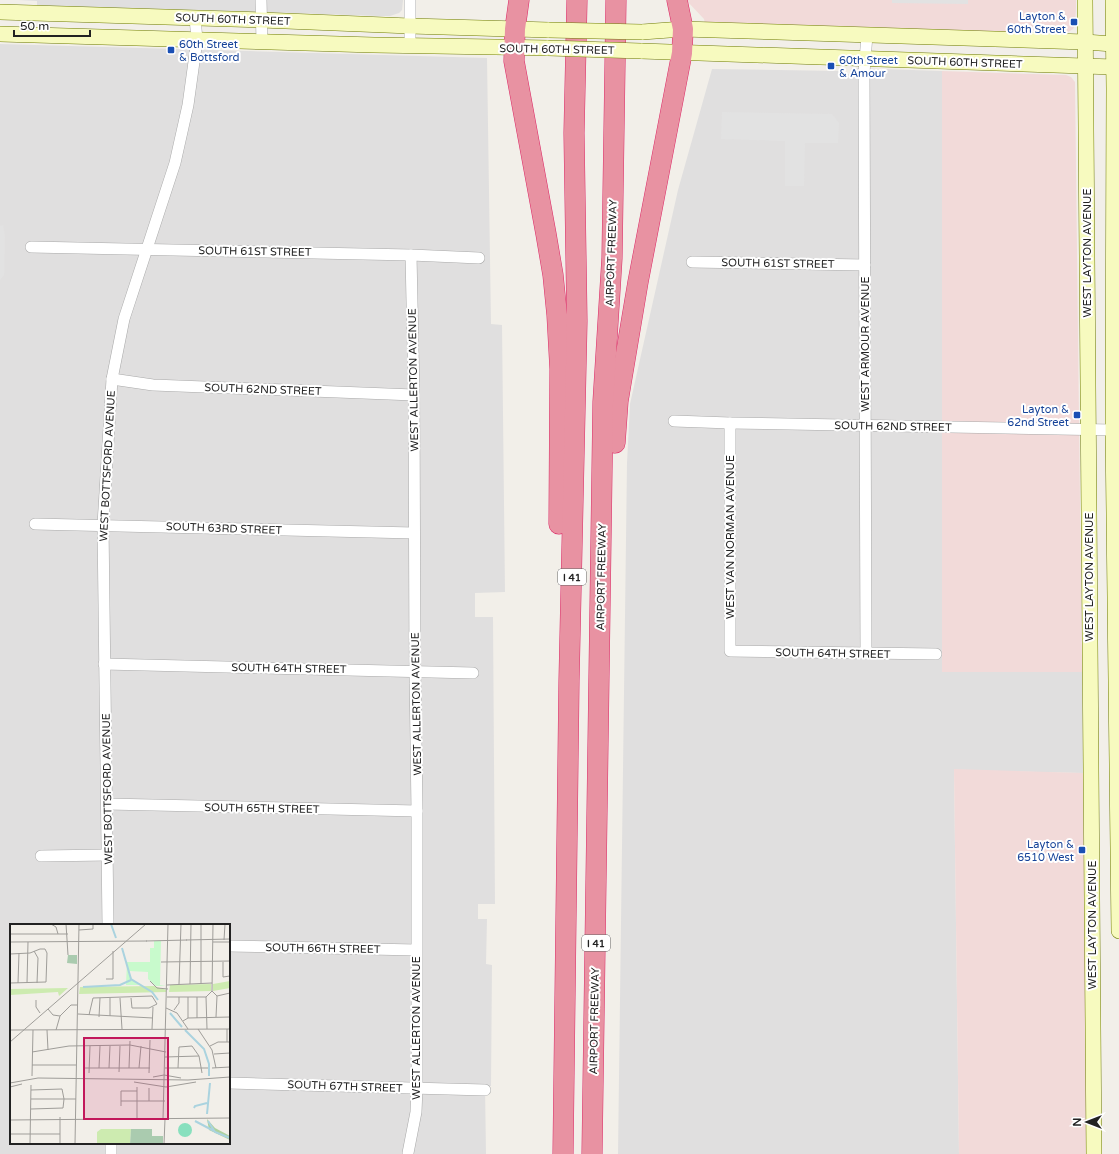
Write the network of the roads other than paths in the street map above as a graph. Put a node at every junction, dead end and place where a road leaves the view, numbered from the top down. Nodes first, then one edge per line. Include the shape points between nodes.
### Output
1 (261, 0) edge
2 (410, 0) edge
3 (519, 0) edge
4 (576, 0) edge
5 (616, 0) edge
6 (677, 0) edge
7 (1085, 0) edge
8 (1113, 0) edge
9 (0, 12) edge
10 (195, 18) junction
11 (261, 20) junction
12 (410, 26) junction
13 (683, 29) junction
14 (0, 34) edge
15 (867, 35) junction
16 (986, 38) junction
17 (514, 39) junction
18 (197, 40) junction
19 (262, 42) junction
20 (1085, 42) junction
21 (1113, 44) junction
22 (410, 46) junction
23 (682, 53) junction
24 (866, 58) junction
25 (986, 63) junction
26 (1086, 67) junction
27 (1114, 67) junction
28 (31, 247) dead end
29 (147, 249) junction
30 (411, 255) junction
31 (479, 258) dead end
32 (692, 262) dead end
33 (865, 265) junction
34 (112, 379) junction
35 (414, 395) junction
36 (674, 421) dead end
37 (730, 423) junction
38 (865, 425) junction
39 (1088, 430) junction
40 (1112, 430) junction
41 (35, 524) dead end
42 (103, 525) junction
43 (414, 533) junction
44 (601, 624) junction
45 (730, 651) joint
46 (866, 653) junction
47 (936, 654) dead end
48 (104, 664) junction
49 (415, 671) junction
50 (473, 672) dead end
51 (570, 681) junction
52 (107, 804) junction
53 (417, 811) junction
54 (108, 855) junction
55 (41, 856) dead end
56 (108, 924) edge
57 (1119, 931) edge
58 (230, 946) edge
59 (416, 950) junction
60 (230, 1083) edge
61 (417, 1088) junction
62 (484, 1090) dead end
63 (408, 1153) dead end
64 (563, 1154) edge
65 (592, 1154) edge
66 (1094, 1154) edge

1 - 11 street
2 - 12 street
3 - 17 highway
4 - 51 highway, I 41 via 574,133 577,322
5 - 44 highway, AIRPORT FREEWAY / I 41 via 612,258 603,402
6 - 13 highway
7 - 20 main road, WEST LAYTON AVENUE
8 - 21 main road
9 - 10 main road, SOUTH 60TH STREET
10 - 11 main road, SOUTH 60TH STREET
10 - 18 street, WEST BOTTSFORD AVENUE
11 - 12 main road, SOUTH 60TH STREET
11 - 19 street
12 - 17 main road, SOUTH 60TH STREET
12 - 22 street
13 - 15 main road, SOUTH 60TH STREET
13 - 17 main road, SOUTH 60TH STREET, bridge via 642,32 549,30
13 - 23 highway
14 - 18 main road, SOUTH 60TH STREET
15 - 16 main road, SOUTH 60TH STREET
15 - 24 street, WEST ARMOUR AVENUE
16 - 20 main road, SOUTH 60TH STREET
16 - 25 main road
17 - 22 main road, SOUTH 60TH STREET
17 - 23 main road, SOUTH 60TH STREET, bridge via 548,48
17 - 51 highway via 514,61 553,275 557,315 560,369 559,652
18 - 19 main road, SOUTH 60TH STREET
18 - 29 street, WEST BOTTSFORD AVENUE via 188,105 175,163
19 - 22 main road, SOUTH 60TH STREET
20 - 21 main road, SOUTH 60TH STREET
20 - 26 main road, WEST LAYTON AVENUE
21 - 27 main road
23 - 24 main road, SOUTH 60TH STREET
23 - 44 highway via 622,374 614,470 612,598
24 - 25 main road, SOUTH 60TH STREET
24 - 33 street, WEST ARMOUR AVENUE
25 - 26 main road, SOUTH 60TH STREET
26 - 27 main road, SOUTH 60TH STREET
26 - 39 main road, WEST LAYTON AVENUE
27 - 40 main road
28 - 29 street, SOUTH 61ST STREET
29 - 30 street, SOUTH 61ST STREET
29 - 34 street, WEST BOTTSFORD AVENUE via 124,319
30 - 31 street, SOUTH 61ST STREET
30 - 35 street, WEST ALLERTON AVENUE
32 - 33 street, SOUTH 61ST STREET
33 - 38 street, WEST ARMOUR AVENUE
34 - 35 street, SOUTH 62ND STREET via 153,384
34 - 42 street, WEST BOTTSFORD AVENUE
35 - 43 street, WEST ALLERTON AVENUE
36 - 37 street, SOUTH 62ND STREET
37 - 38 street, SOUTH 62ND STREET
37 - 45 street, WEST VAN NORMAN AVENUE
38 - 39 street, SOUTH 62ND STREET
38 - 46 street, WEST ARMOUR AVENUE
39 - 40 street, SOUTH 62ND STREET
39 - 66 main road, WEST LAYTON AVENUE
40 - 57 main road
41 - 42 street, SOUTH 63RD STREET
42 - 43 street, SOUTH 63RD STREET
42 - 48 street, WEST BOTTSFORD AVENUE
43 - 49 street, WEST ALLERTON AVENUE
44 - 65 highway, AIRPORT FREEWAY / I 41
45 - 46 street, SOUTH 64TH STREET
46 - 47 street, SOUTH 64TH STREET
48 - 49 street, SOUTH 64TH STREET
48 - 52 street, WEST BOTTSFORD AVENUE
49 - 50 street, SOUTH 64TH STREET
49 - 53 street, WEST ALLERTON AVENUE
51 - 64 highway, I 41
52 - 53 street, SOUTH 65TH STREET
52 - 54 street, WEST BOTTSFORD AVENUE
53 - 59 street, WEST ALLERTON AVENUE
54 - 55 street
54 - 56 street, WEST BOTTSFORD AVENUE
58 - 59 street, SOUTH 66TH STREET
59 - 61 street, WEST ALLERTON AVENUE
60 - 61 street, SOUTH 67TH STREET
61 - 62 street, SOUTH 67TH STREET
61 - 63 street, WEST ALLERTON AVENUE via 416,1112

